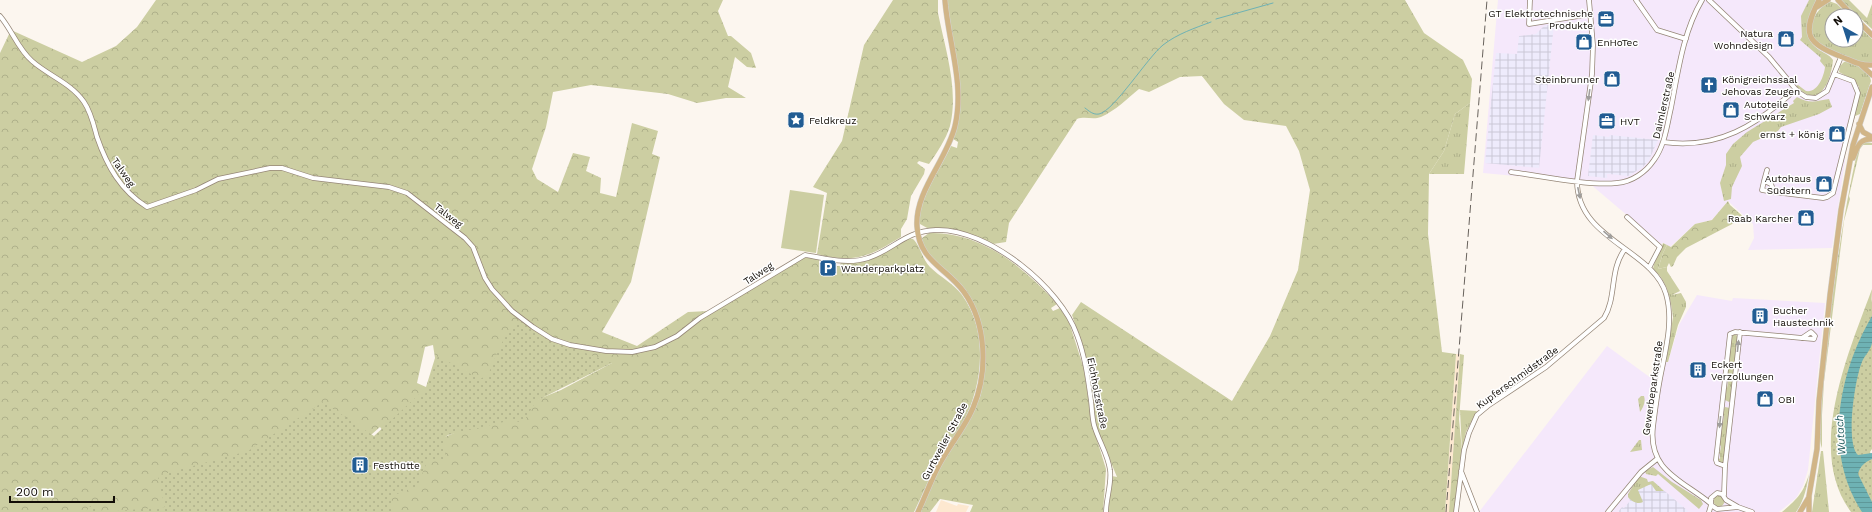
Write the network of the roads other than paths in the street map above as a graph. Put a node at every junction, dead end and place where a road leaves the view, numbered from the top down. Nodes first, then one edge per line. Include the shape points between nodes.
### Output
1 (945, 0) edge
2 (1530, 0) edge
3 (1589, 0) edge
4 (1636, 0) edge
5 (1702, 0) edge
6 (1709, 0) edge
7 (1819, 0) edge
8 (1828, 0) edge
9 (1838, 0) edge
10 (1816, 8) junction
11 (1846, 8) edge
12 (1590, 14) junction
13 (0, 16) edge
14 (1864, 27) edge
15 (1872, 35) edge
16 (1686, 39) junction
17 (1841, 57) junction
18 (1860, 64) junction
19 (1872, 65) edge
20 (1834, 74) junction
21 (1872, 76) edge
22 (1872, 87) edge
23 (1796, 89) junction
24 (1860, 120) junction
25 (1872, 138) edge
26 (1663, 142) junction
27 (1849, 166) junction
28 (1767, 170) dead end
29 (1511, 172) dead end
30 (1577, 181) junction
31 (1764, 181) junction
32 (1774, 192) junction
33 (1627, 217) dead end
34 (917, 232) junction
35 (1625, 249) junction
36 (1649, 268) junction
37 (1740, 332) junction
38 (1802, 338) dead end
39 (1722, 404) junction
40 (1732, 405) junction
41 (1657, 459) junction
42 (1725, 466) junction
43 (1461, 471) junction
44 (1724, 482) junction
45 (1701, 494) junction
46 (1715, 494) junction
47 (1724, 495) junction
48 (1809, 496) junction
49 (1726, 500) junction
50 (1711, 504) junction
51 (1724, 507) junction
52 (1738, 507) junction
53 (1716, 511) edge
54 (918, 512) edge
55 (1106, 512) edge
56 (1456, 512) edge
57 (1477, 512) edge
58 (1608, 512) edge
59 (1709, 512) edge
60 (1752, 512) edge
61 (1800, 512) edge
62 (1809, 512) edge

1 - 34 main road, Gurtweiler Straße via 958,89 958,108 948,147 920,200
2 - 12 street via 1529,24
3 - 12 street
4 - 16 street via 1657,30
5 - 16 street, Daimlerstraße
6 - 23 street via 1769,58
7 - 10 main road
8 - 10 main road
9 - 11 main road
10 - 17 main road via 1810,18 1809,29 1813,42
12 -> 30 street via 1592,74
13 - 34 street, Talweg via 27,56 78,93 86,104 104,157 116,178 127,193 148,207 196,190 218,179 270,168 288,169 313,178 389,187 407,193 465,238 472,247 489,284 519,317 546,335 570,345 632,352 655,347 677,336 700,318 805,255 839,261 868,258
14 - 15 main road
16 - 26 street, Daimlerstraße
17 - 18 main road
17 - 20 street
18 - 19 main road
18 - 21 main road
20 - 23 street via 1827,91 1819,98 1806,97
20 - 32 street via 1853,82 1858,93 1833,193 1823,198
22 - 24 main road
23 - 26 street via 1774,110 1754,124 1734,133 1701,142
24 - 25 main road via 1863,132
24 - 27 main road
25 - 27 main road via 1858,144
26 - 30 street, Daimlerstraße via 1646,170 1633,178 1618,183
27 - 48 main road via 1830,295 1817,449
28 - 31 street
29 - 30 street, Daimlerstraße
30 -> 35 street, Gewerbeparkstraße via 1582,206 1592,221
31 - 32 street via 1771,184
31 - 32 street via 1762,190
33 - 36 street via 1660,247
34 - 54 main road, Gurtweiler Straße via 921,246 931,261 963,291 970,302 979,326 982,358 978,394 973,409 940,465
34 - 55 street, Eichholzstraße via 952,232 982,241 1028,271 1053,294 1065,310 1078,336 1094,424 1110,471
35 - 36 street, Gewerbeparkstraße
35 - 43 street, Kupferschmidstraße via 1619,258 1610,309 1604,318 1546,367 1477,415 1469,433
36 - 41 street, Gewerbeparkstraße via 1663,285 1670,310 1652,435
37 - 38 street
37 - 39 street via 1732,332 1728,341
40 -> 37 street
39 - 40 street
39 -> 42 street via 1716,460
40 - 42 street
41 - 45 street, Gewerbeparkstraße via 1673,477
41 - 58 street via 1641,472
42 - 44 street
43 - 56 street, Kupferschmidstraße
43 - 57 street
44 - 46 street
44 - 47 street
45 - 46 street, Gewerbeparkstraße
45 - 50 street, Gewerbeparkstraße
46 - 47 street, Gewerbeparkstraße
46 - 50 street
47 - 49 street
48 - 61 main road
48 - 62 main road
49 - 51 street
49 - 52 street, Gewerbeparkstraße
50 - 53 street, Gewerbeparkstraße
50 - 59 street
51 - 52 street, Gewerbeparkstraße
51 - 53 street, Gewerbeparkstraße
52 - 60 street, Gewerbeparkstraße

